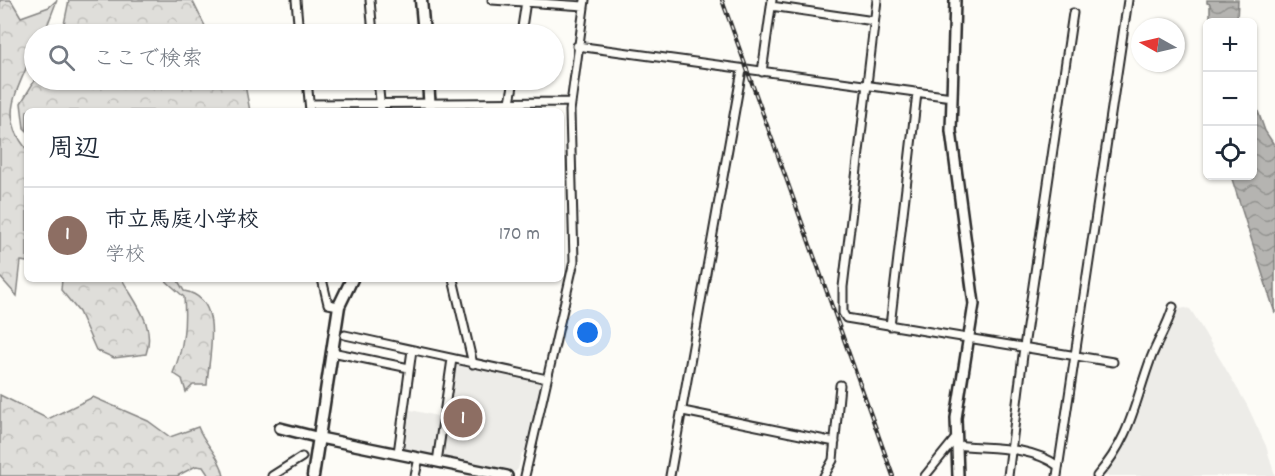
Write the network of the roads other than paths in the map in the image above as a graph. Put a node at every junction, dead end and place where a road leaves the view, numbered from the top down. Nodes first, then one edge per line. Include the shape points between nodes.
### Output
1 (296, 0) edge
2 (370, 0) edge
3 (421, 0) edge
4 (492, 0) edge
5 (877, 0) edge
6 (955, 0) edge
7 (1128, 0) edge
8 (526, 2) edge
9 (585, 3) edge
10 (772, 3) edge
11 (1073, 13) dead end
12 (874, 21) junction
13 (298, 24) edge
14 (372, 24) edge
15 (423, 24) edge
16 (523, 24) edge
17 (577, 46) junction
18 (742, 69) junction
19 (762, 72) junction
20 (866, 87) junction
21 (308, 90) edge
22 (379, 90) edge
23 (429, 90) edge
24 (512, 90) edge
25 (917, 93) junction
26 (952, 97) junction
27 (510, 102) junction
28 (571, 102) junction
29 (430, 106) edge
30 (310, 107) edge
31 (380, 107) edge
32 (323, 282) edge
33 (351, 282) edge
34 (454, 282) edge
35 (339, 306) junction
36 (1173, 307) dead end
37 (890, 326) junction
38 (345, 335) dead end
39 (970, 339) junction
40 (1024, 347) junction
41 (412, 350) junction
42 (332, 352) junction
43 (1074, 355) junction
44 (452, 359) junction
45 (1113, 362) dead end
46 (473, 364) junction
47 (409, 368) junction
48 (547, 379) junction
49 (840, 386) dead end
50 (683, 411) junction
51 (280, 428) dead end
52 (320, 438) junction
53 (835, 442) junction
54 (955, 442) junction
55 (1012, 450) junction
56 (398, 453) junction
57 (303, 457) dead end
58 (419, 458) junction
59 (437, 462) junction
60 (1058, 466) junction
61 (272, 476) edge
62 (313, 476) edge
63 (415, 476) edge
64 (507, 476) edge
65 (525, 476) edge
66 (670, 476) edge
67 (824, 476) edge
68 (925, 476) edge
69 (958, 476) edge
70 (1008, 476) edge
71 (1057, 476) edge
72 (1097, 476) edge

1 - 13 street
2 - 14 street
3 - 15 main road
4 - 8 street
5 - 12 street
6 - 26 street
7 - 43 street
8 - 9 street
8 - 16 street
9 - 17 street
10 - 12 street
10 - 19 street
11 - 40 street
12 - 20 street
17 - 18 street
17 - 28 street
18 - 19 street
18 - 50 street
19 - 20 street
20 - 25 street
20 - 37 street via 843,313 846,318
21 - 30 street
22 - 31 street
23 - 29 main road
24 - 27 street
25 - 26 street
25 - 37 street
26 - 39 street via 953,153 973,295
27 - 28 street
27 - 29 street
28 - 48 street via 574,261
29 - 31 street
30 - 31 street
32 - 35 street via 328,304
33 - 35 main road
34 - 46 street
35 - 42 main road
36 - 72 street via 1152,356 1130,426 1118,451
37 - 39 street
38 - 41 street
39 - 40 street
39 - 54 street
40 - 43 street
40 - 55 street
41 - 44 street
41 - 47 street
42 - 47 street
42 - 52 main road
43 - 45 street
43 - 60 street
44 - 46 street
44 - 59 street
46 - 48 street
47 - 56 street
48 - 65 street
49 - 53 street
50 - 53 street
50 - 66 street
51 - 52 street
52 - 56 street
52 - 62 main road
53 - 67 street via 833,460
54 - 55 street
54 - 68 street
54 - 69 street
55 - 60 street via 1042,457
55 - 70 street
56 - 58 street
57 - 61 street
58 - 59 street
58 - 63 street
59 - 64 street
60 - 71 street

